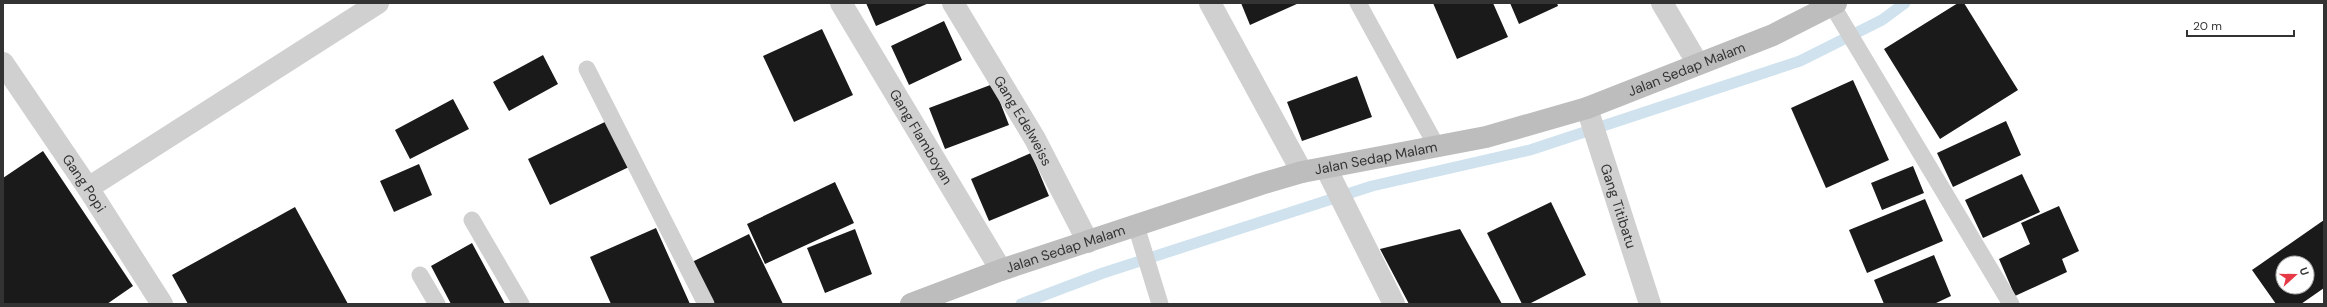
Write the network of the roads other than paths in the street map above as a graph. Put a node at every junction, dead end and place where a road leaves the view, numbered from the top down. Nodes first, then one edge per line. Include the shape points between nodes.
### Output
1 (378, 3) edge
2 (841, 3) edge
3 (953, 3) edge
4 (1210, 3) edge
5 (1358, 3) edge
6 (1662, 3) edge
7 (1833, 4) edge
8 (3, 64) edge
9 (1698, 64) junction
10 (587, 69) dead end
11 (1589, 115) junction
12 (1437, 148) junction
13 (1302, 172) junction
14 (1330, 177) junction
15 (88, 188) junction
16 (472, 220) dead end
17 (1139, 236) junction
18 (1088, 242) junction
19 (1001, 270) junction
20 (420, 275) dead end
21 (162, 304) edge
22 (437, 304) edge
23 (522, 304) edge
24 (706, 304) edge
25 (912, 304) edge
26 (1160, 304) edge
27 (1394, 304) edge
28 (1650, 304) edge
29 (2011, 304) edge

1 - 15 street
2 - 19 street, Gang Flamboyan
3 - 18 street, Gang Edelweiss via 1035,139
4 - 13 street
5 - 12 lane
6 - 9 street
7 - 9 street, Jalan Sedap Malam via 1773,34
7 - 29 lane
8 - 15 street, Gang Popi
9 - 11 street, Jalan Sedap Malam
10 - 24 lane
11 - 12 street, Jalan Sedap Malam
11 - 28 street, Gang Titibatu
12 - 14 street, Jalan Sedap Malam via 1378,157
13 - 14 street, Jalan Sedap Malam
13 - 17 street, Jalan Sedap Malam via 1261,184
14 - 27 street
15 - 21 street, Gang Popi
16 - 23 lane
17 - 18 street, Jalan Sedap Malam
17 - 26 lane
18 - 19 street, Jalan Sedap Malam
19 - 25 street, Jalan Sedap Malam
20 - 22 lane

